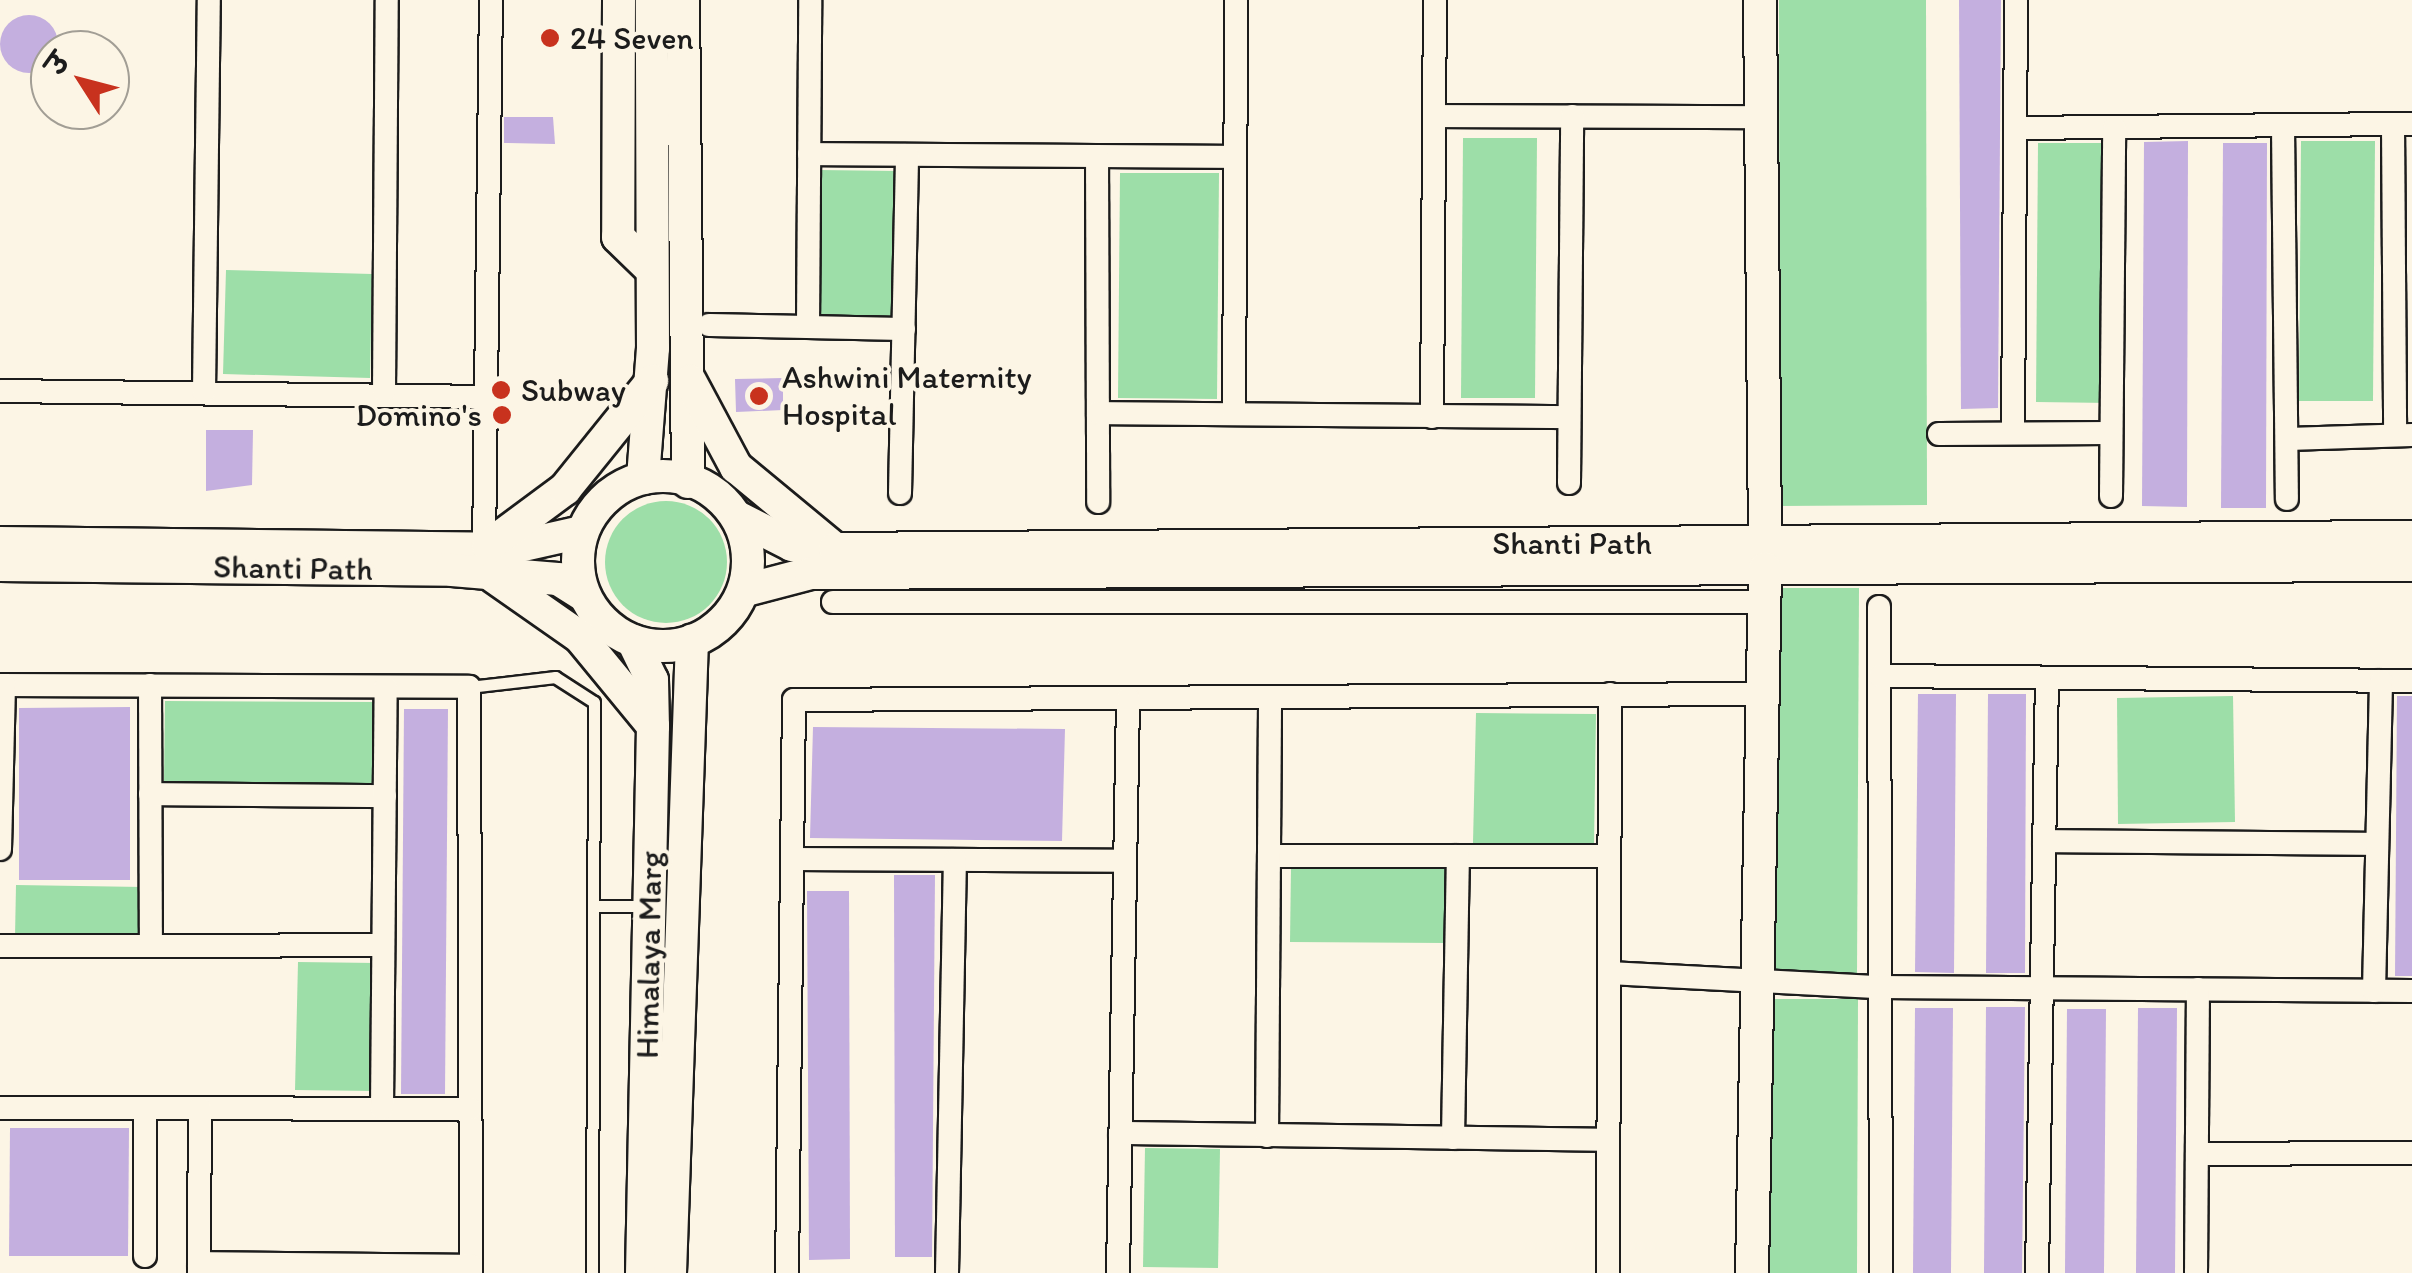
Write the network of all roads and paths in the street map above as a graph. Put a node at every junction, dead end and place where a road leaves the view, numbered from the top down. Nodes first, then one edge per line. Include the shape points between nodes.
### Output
1 (209, 0) edge
2 (387, 0) edge
3 (491, 0) edge
4 (619, 0) edge
5 (652, 0) edge
6 (683, 0) edge
7 (810, 0) edge
8 (1236, 0) edge
9 (1436, 0) edge
10 (1760, 0) edge
11 (2016, 0) edge
12 (1434, 116) junction
13 (1572, 116) junction
14 (1761, 117) junction
15 (2403, 125) edge
16 (2283, 126) junction
17 (2017, 128) junction
18 (2114, 128) junction
19 (809, 154) junction
20 (907, 155) junction
21 (1097, 156) junction
22 (1235, 157) junction
23 (652, 270) junction
24 (710, 325) dead end
25 (808, 326) junction
26 (904, 328) junction
27 (682, 363) junction
28 (652, 381) junction
29 (0, 391) edge
30 (384, 391) junction
31 (204, 392) junction
32 (484, 397) junction
33 (1098, 413) junction
34 (1234, 414) junction
35 (1569, 417) junction
36 (1432, 418) junction
37 (2013, 431) junction
38 (2110, 433) junction
39 (1939, 434) dead end
40 (2404, 435) edge
41 (2288, 439) junction
42 (643, 478) junction
43 (688, 482) junction
44 (1568, 483) dead end
45 (900, 493) dead end
46 (2111, 496) dead end
47 (2287, 499) dead end
48 (1098, 502) dead end
49 (739, 518) junction
50 (582, 532) junction
51 (2412, 537) edge
52 (0, 543) edge
53 (834, 548) junction
54 (1765, 555) junction
55 (485, 560) junction
56 (0, 566) edge
57 (2412, 566) edge
58 (746, 590) junction
59 (582, 594) junction
60 (833, 602) dead end
61 (1764, 602) junction
62 (1880, 606) dead end
63 (692, 640) junction
64 (633, 641) junction
65 (1880, 676) junction
66 (2046, 678) junction
67 (2412, 681) edge
68 (2381, 682) junction
69 (2, 685) edge
70 (150, 685) junction
71 (386, 687) junction
72 (470, 687) junction
73 (1610, 694) junction
74 (1762, 694) junction
75 (1128, 698) junction
76 (1270, 698) junction
77 (653, 726) junction
78 (150, 794) junction
79 (385, 796) junction
80 (2044, 841) junction
81 (2377, 844) junction
82 (0, 849) edge
83 (1269, 856) junction
84 (1458, 856) junction
85 (1609, 856) junction
86 (792, 859) junction
87 (956, 860) junction
88 (1125, 861) junction
89 (593, 906) junction
90 (650, 906) junction
91 (150, 945) junction
92 (383, 945) junction
93 (0, 946) edge
94 (1609, 973) junction
95 (1759, 980) junction
96 (1880, 986) junction
97 (2042, 988) junction
98 (2198, 989) junction
99 (2374, 991) junction
100 (2412, 991) edge
101 (0, 1108) edge
102 (200, 1108) junction
103 (382, 1108) junction
104 (470, 1109) junction
105 (145, 1110) junction
106 (1120, 1133) junction
107 (1268, 1136) junction
108 (1454, 1138) junction
109 (1608, 1140) junction
110 (2412, 1153) edge
111 (2197, 1154) junction
112 (145, 1256) dead end
113 (199, 1268) edge
114 (384, 1269) edge
115 (470, 1270) edge
116 (592, 1273) edge
117 (642, 1273) edge
118 (670, 1273) edge
119 (787, 1273) edge
120 (947, 1273) edge
121 (1118, 1273) edge
122 (1608, 1273) edge
123 (1752, 1273) edge
124 (1881, 1273) edge
125 (2037, 1273) edge
126 (2196, 1273) edge

1 - 31 street
2 - 30 street
3 - 32 street
4 - 23 main road via 609,237
5 - 23 main road
6 - 27 main road
7 - 19 street
8 - 22 street
9 - 12 street
10 - 14 main road
11 - 17 street
12 - 13 street
12 - 36 street
13 - 14 street
13 - 35 street
14 - 54 main road
15 - 16 street
15 - 40 street
16 - 18 street
16 - 41 street
17 - 18 street
17 - 37 street
18 - 38 street
19 - 20 street
19 - 25 street
20 - 21 street
20 - 26 street
21 - 22 street
21 - 33 street
22 - 34 street
23 - 28 main road
24 - 25 street
25 - 26 street
26 - 45 street
27 - 43 main road
27 - 53 main road via 736,467
28 - 42 main road
28 - 55 main road via 565,489
29 - 31 street
30 - 31 street
30 - 32 street
32 - 55 street
33 - 34 street
33 - 48 street
34 - 36 street
35 - 36 street
35 - 44 street
37 - 38 street
37 - 39 street
38 - 46 street
40 - 41 street
41 - 47 street
42 - 43 main road
42 - 50 main road via 612,491
43 - 49 main road
49 - 53 main road, Shanti Path via 792,545
49 - 58 main road via 752,553
50 - 55 main road, Shanti Path
50 - 59 main road
51 - 54 main road, Shanti Path
52 - 55 main road, Shanti Path
53 - 54 main road, Shanti Path
54 - 57 main road, Shanti Path
54 - 58 main road via 811,573
54 - 61 main road
55 - 56 main road, Shanti Path
55 - 59 main road, Shanti Path via 558,579
55 - 77 main road via 580,637
58 - 63 main road
59 - 64 main road
60 - 61 street
61 - 74 main road
62 - 65 street
63 - 64 main road
63 - 118 main road, Himalaya Marg
64 - 77 main road, Himalaya Marg via 652,680
65 - 66 street
65 - 96 street
66 - 68 street
66 - 80 street
67 - 68 street
68 - 81 street
69 - 70 street
69 - 82 street
70 - 71 street
70 - 78 street
71 - 72 street
71 - 79 street
72 - 89 lane via 555,677 594,702
72 - 104 street
73 - 74 street
73 - 76 street
73 - 85 street
74 - 95 main road
75 - 76 street
75 - 86 street via 794,700
75 - 88 street
76 - 83 street
77 - 90 main road, Himalaya Marg
78 - 79 street
78 - 91 street
79 - 92 street
80 - 81 street
80 - 97 street
81 - 99 street
83 - 84 street
83 - 107 street
84 - 85 street
84 - 108 street
85 - 94 street
86 - 87 street
86 - 119 street
87 - 88 street
87 - 120 street
88 - 106 street
89 - 90 lane
89 - 116 lane
90 - 117 main road, Himalaya Marg
91 - 92 street
91 - 93 street
92 - 103 street
94 - 95 street
94 - 109 street
95 - 96 street
95 - 123 main road
96 - 97 street
96 - 124 street
97 - 98 street
97 - 125 street
98 - 99 street
98 - 111 street
99 - 100 street
101 - 105 street
102 - 103 street
102 - 105 street
102 - 113 street
103 - 104 street
104 - 115 street
105 - 112 street
106 - 107 street
106 - 121 street
107 - 108 street
108 - 109 street
109 - 122 street
110 - 111 street
111 - 126 street
113 - 114 street
114 - 115 street

